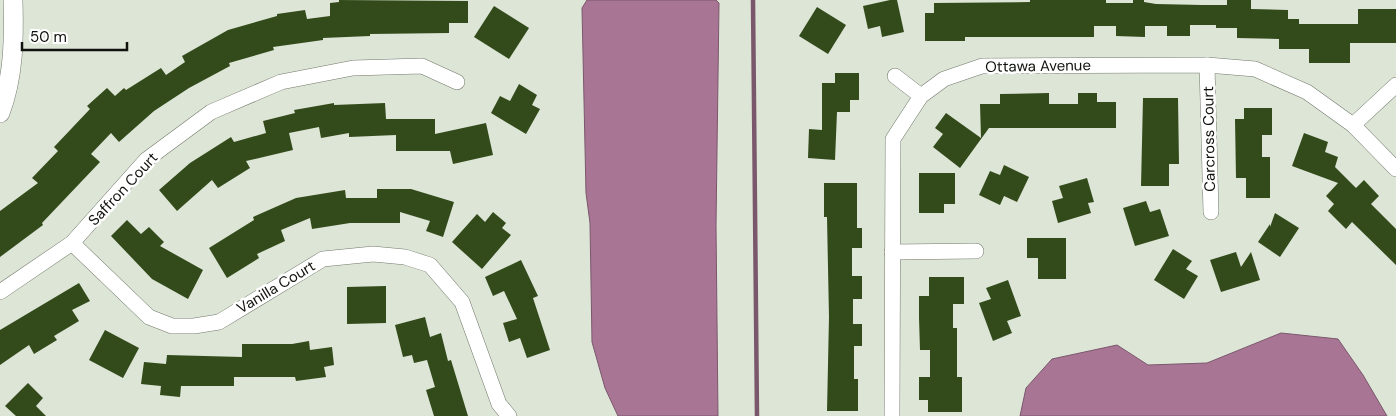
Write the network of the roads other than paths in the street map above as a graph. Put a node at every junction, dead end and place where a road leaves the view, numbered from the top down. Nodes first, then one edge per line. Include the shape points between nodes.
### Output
1 (13, 0) edge
2 (1207, 66) junction
3 (895, 76) dead end
4 (457, 82) dead end
5 (1396, 85) edge
6 (921, 96) junction
7 (0, 113) edge
8 (1353, 125) junction
9 (1396, 169) edge
10 (1211, 212) dead end
11 (72, 243) junction
12 (976, 251) dead end
13 (892, 252) junction
14 (0, 292) edge
15 (509, 416) edge
16 (892, 416) edge

1 - 7 street via 14,41 9,89
2 - 6 street, Ottawa Avenue via 982,66 944,79
2 - 8 street, Ottawa Avenue via 1255,69 1307,92
2 - 10 street, Carcross Court
3 - 6 street
4 - 11 street, Saffron Court via 422,66 353,68 281,82 211,112 146,160
5 - 8 street
6 - 13 street, Ottawa Avenue via 893,139
8 - 9 street, Ottawa Avenue
11 - 14 street, Saffron Court
11 - 15 street, Vanilla Court via 149,317 172,326 219,322 323,259 373,254 405,257 430,265 462,302 499,404
12 - 13 street
13 - 16 street, Ottawa Avenue

